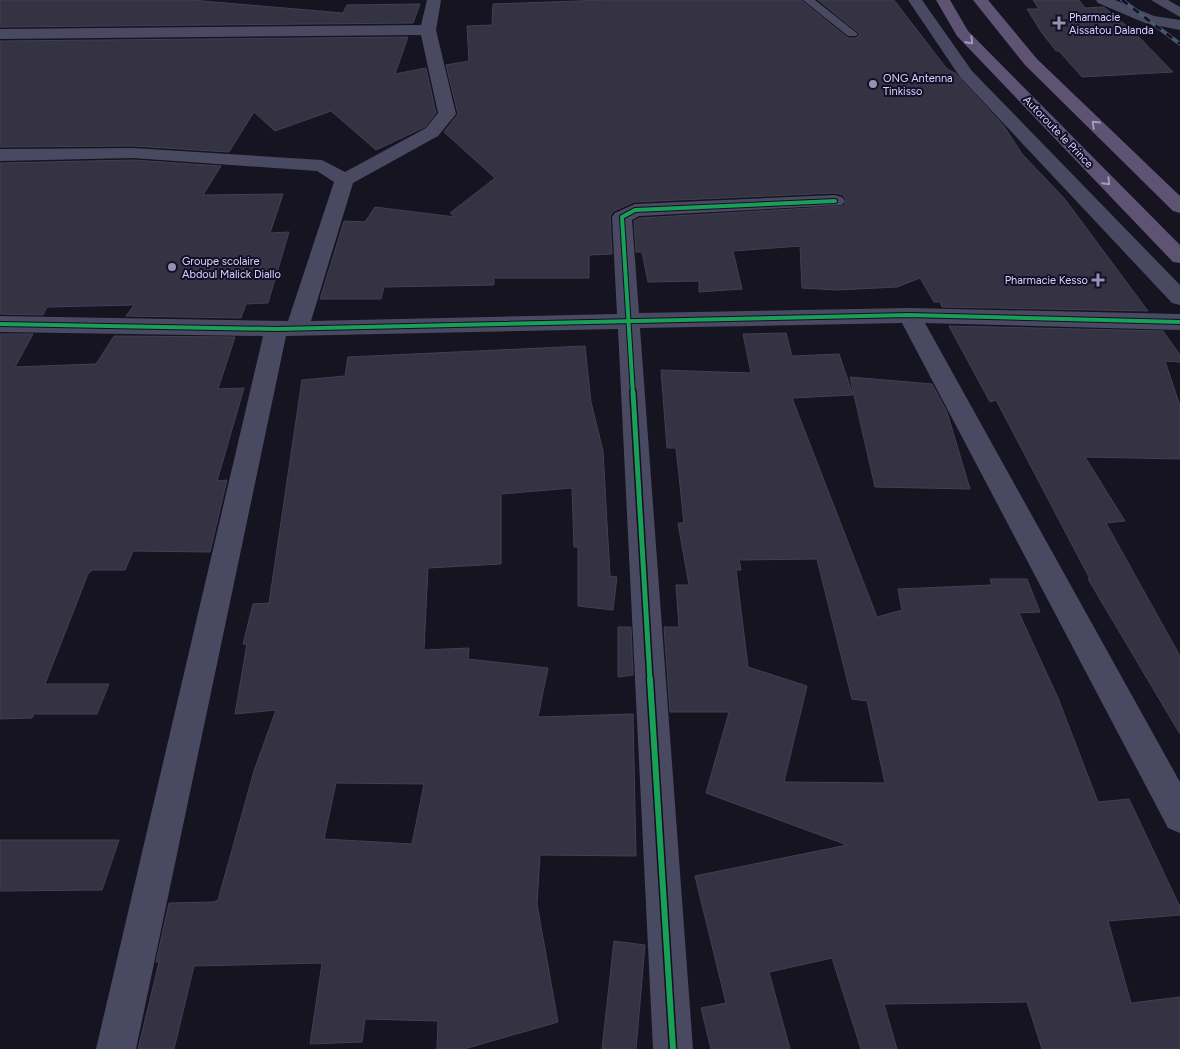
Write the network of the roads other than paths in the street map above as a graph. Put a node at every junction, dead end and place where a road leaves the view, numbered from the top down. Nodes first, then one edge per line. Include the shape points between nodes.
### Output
1 (434, 0) edge
2 (808, 0) edge
3 (914, 0) edge
4 (943, 0) edge
5 (980, 0) edge
6 (1103, 0) edge
7 (1158, 0) edge
8 (1180, 13) edge
9 (1180, 25) edge
10 (428, 30) junction
11 (0, 34) edge
12 (852, 34) dead end
13 (0, 155) edge
14 (344, 180) junction
15 (835, 201) dead end
16 (1180, 207) edge
17 (1180, 258) edge
18 (1180, 298) edge
19 (909, 316) junction
20 (629, 320) junction
21 (1180, 322) edge
22 (0, 324) edge
23 (286, 329) junction
24 (1180, 816) edge
25 (116, 1049) edge
26 (673, 1049) edge

1 - 10 street
2 - 12 lane
3 - 18 street via 966,74
4 -> 17 main road, Autoroute le Prince via 962,33
16 -> 5 main road via 1031,62
6 - 9 street via 1150,20
7 - 8 street
10 - 11 street
10 - 14 street via 447,114 432,132
13 - 14 street via 133,152 322,166
14 - 23 street
15 - 20 street via 635,210 622,217
19 - 20 street
19 - 21 street
19 - 24 street
20 - 23 street
20 - 26 street
22 - 23 street
23 - 25 street

